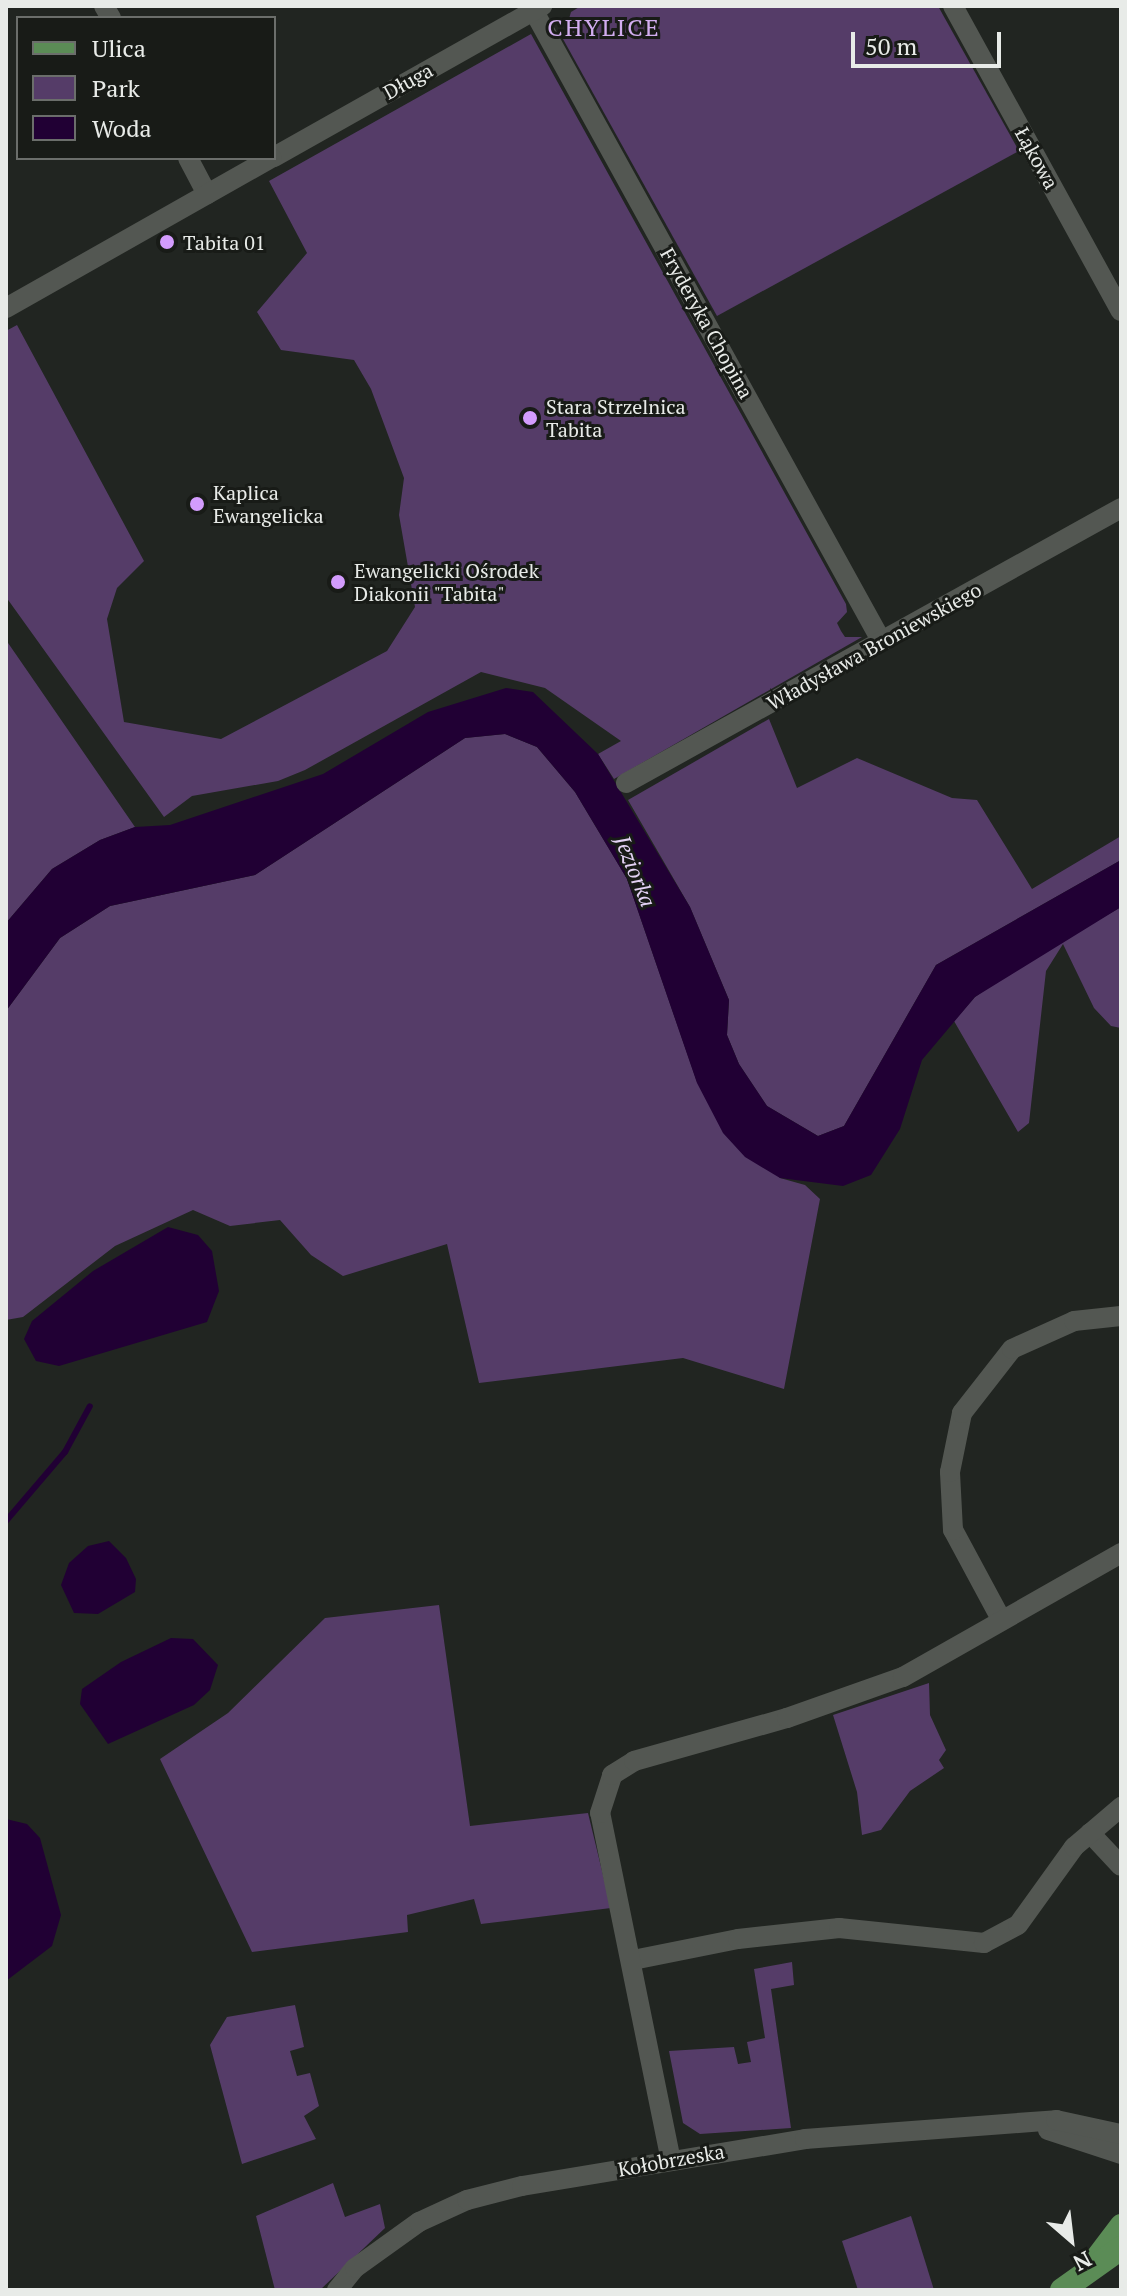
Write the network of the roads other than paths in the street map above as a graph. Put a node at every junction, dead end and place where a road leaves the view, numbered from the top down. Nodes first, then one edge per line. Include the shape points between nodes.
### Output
1 (953, 6) edge
2 (535, 8) edge
3 (276, 155) edge
4 (189, 160) edge
5 (268, 160) edge
6 (207, 194) junction
7 (6, 308) edge
8 (1121, 311) edge
9 (1121, 508) edge
10 (882, 642) junction
11 (626, 783) dead end
12 (1121, 1316) edge
13 (1121, 1553) edge
14 (1001, 1619) junction
15 (1121, 1807) edge
16 (1090, 1833) junction
17 (1121, 1866) edge
18 (633, 1960) junction
19 (1038, 2125) junction
20 (1121, 2134) edge
21 (1121, 2154) edge
22 (671, 2161) junction
23 (1121, 2226) edge
24 (1121, 2248) edge
25 (1095, 2263) junction
26 (337, 2290) edge
27 (1062, 2290) edge

1 - 8 street, Łąkowa
2 - 3 street, Długa
2 - 10 street, Fryderyka Chopina
4 - 6 street
5 - 6 street, Długa
6 - 7 street, Długa
9 - 10 street, Władysława Broniewskiego
10 - 11 street, Władysława Broniewskiego
12 - 14 street via 1074,1321 1012,1349 962,1413 950,1472 953,1530
13 - 14 street
14 - 18 street via 976,1640 903,1677 787,1718 634,1761 612,1775 600,1813
15 - 16 street
16 - 17 street
16 - 18 street via 1018,1925 984,1943 839,1928 738,1939
18 - 22 street
19 - 20 street, Kołobrzeska via 1056,2120
19 - 21 street, Kołobrzeska
19 - 22 street, Kołobrzeska via 805,2139
22 - 26 street, Kołobrzeska via 467,2200 390,2239
23 - 25 main road
24 - 25 main road
25 - 27 main road

